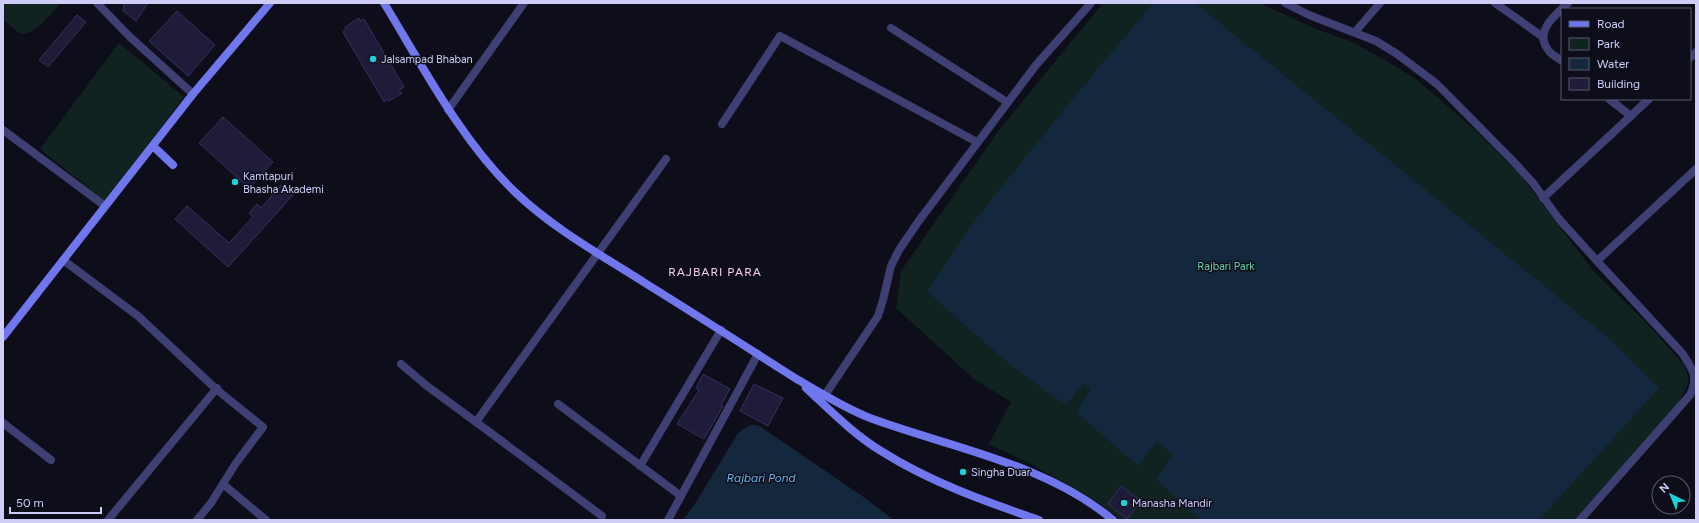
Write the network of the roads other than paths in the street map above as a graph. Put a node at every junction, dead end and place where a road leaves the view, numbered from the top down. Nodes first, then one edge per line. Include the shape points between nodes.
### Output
1 (97, 3) edge
2 (270, 3) edge
3 (384, 3) edge
4 (524, 3) edge
5 (1091, 3) edge
6 (1285, 3) edge
7 (1380, 3) edge
8 (1495, 3) edge
9 (1561, 10) edge
10 (891, 28) dead end
11 (1355, 32) junction
12 (1543, 37) junction
13 (1561, 60) edge
14 (193, 94) junction
15 (1610, 100) edge
16 (1648, 100) edge
17 (1007, 102) junction
18 (448, 110) junction
19 (1630, 116) junction
20 (722, 124) dead end
21 (3, 130) edge
22 (977, 142) junction
23 (153, 146) junction
24 (666, 158) dead end
25 (173, 166) dead end
26 (1696, 169) edge
27 (1544, 198) junction
28 (105, 206) junction
29 (598, 253) junction
30 (63, 260) junction
31 (1597, 262) junction
32 (721, 330) junction
33 (3, 337) edge
34 (758, 354) junction
35 (401, 364) dead end
36 (795, 378) junction
37 (1696, 384) edge
38 (216, 388) junction
39 (825, 395) junction
40 (558, 404) dead end
41 (476, 422) junction
42 (3, 423) edge
43 (51, 460) dead end
44 (640, 466) junction
45 (223, 484) junction
46 (681, 496) junction
47 (602, 516) dead end
48 (108, 520) edge
49 (197, 520) edge
50 (266, 520) edge
51 (668, 520) edge
52 (1039, 520) edge
53 (1113, 520) edge
54 (1580, 520) edge

1 - 14 street
2 - 14 street
3 - 18 street
4 - 18 street
5 - 17 street via 1060,36
6 - 11 street
7 - 11 street
8 - 12 street
9 - 12 street via 1545,28
10 - 17 street
11 - 27 street via 1390,49 1437,84 1513,161
12 - 13 street via 1549,51
14 - 23 street
15 - 19 street
16 - 19 street
17 - 22 street
18 - 29 street via 516,194
19 - 27 street
20 - 22 street via 780,36
21 - 28 street
22 - 39 street via 899,250 891,266 878,316
23 - 25 street
23 - 28 street
24 - 29 street
26 - 31 street
27 - 31 street
28 - 30 street
29 - 32 street
29 - 41 street
30 - 33 street
30 - 38 street via 138,316
31 - 37 street via 1682,354 1694,371
32 - 34 street
32 - 44 street
34 - 36 street
34 - 46 street
35 - 41 street
36 - 39 street
36 - 52 street via 847,426 880,450 953,489
37 - 54 street via 1690,395
38 - 45 street via 263,427
38 - 48 street
39 - 53 street via 868,417 1031,472 1090,503
40 - 44 street
41 - 47 street
42 - 43 street
44 - 46 street
45 - 49 street via 212,503
45 - 50 street
46 - 51 street

